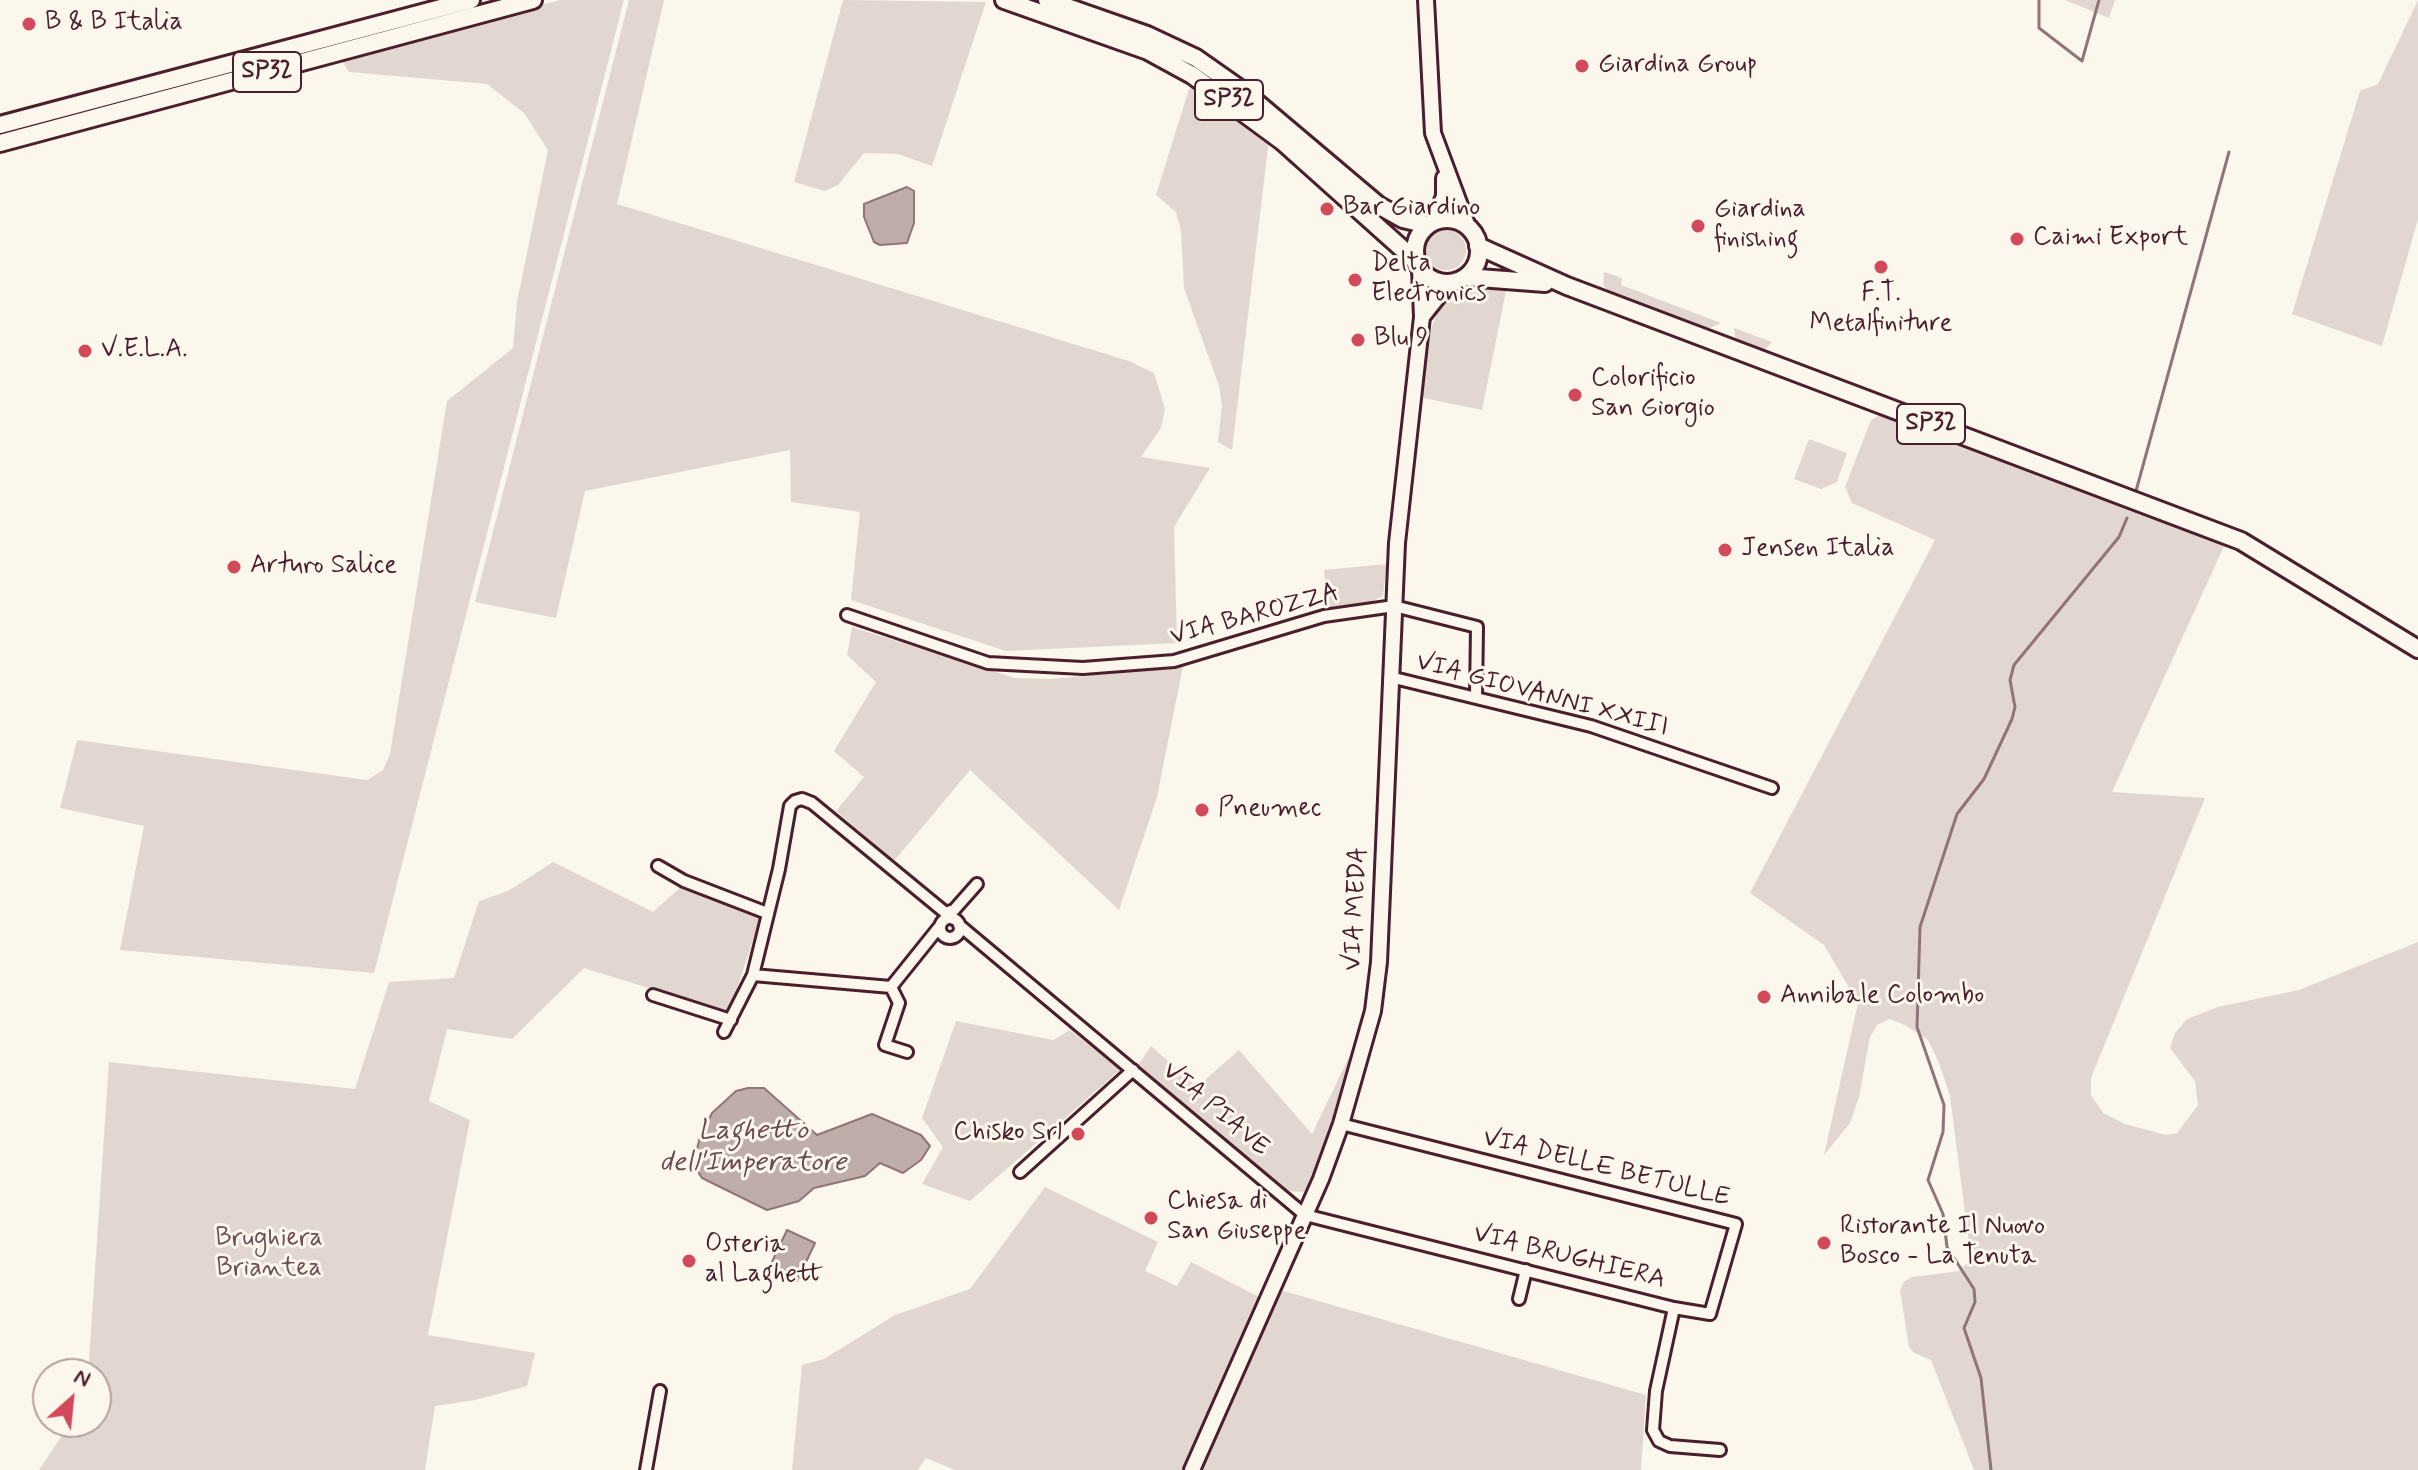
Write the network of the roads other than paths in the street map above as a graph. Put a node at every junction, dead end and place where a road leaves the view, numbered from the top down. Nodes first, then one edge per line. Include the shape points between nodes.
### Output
1 (471, 0) edge
2 (533, 0) edge
3 (1004, 0) edge
4 (1047, 0) edge
5 (1424, 1) edge
6 (0, 125) edge
7 (0, 143) edge
8 (1444, 170) junction
9 (1431, 223) junction
10 (1468, 227) junction
11 (1478, 246) junction
12 (1418, 265) junction
13 (1466, 277) junction
14 (1449, 283) junction
15 (1567, 286) junction
16 (1422, 317) junction
17 (1394, 606) junction
18 (847, 615) dead end
19 (2418, 649) edge
20 (1390, 677) junction
21 (1476, 698) junction
22 (1772, 788) dead end
23 (658, 866) dead end
24 (977, 884) dead end
25 (767, 913) junction
26 (946, 927) junction
27 (753, 975) junction
28 (891, 987) junction
29 (653, 995) dead end
30 (731, 1020) junction
31 (724, 1032) dead end
32 (907, 1052) dead end
33 (1133, 1070) junction
34 (1341, 1124) junction
35 (1020, 1172) dead end
36 (1305, 1215) junction
37 (1526, 1270) junction
38 (1519, 1299) dead end
39 (1674, 1308) junction
40 (660, 1391) dead end
41 (1720, 1450) dead end
42 (646, 1470) edge
43 (1192, 1470) edge

1 - 6 main road, SP32
2 - 7 main road, SP32
3 - 12 main road, SP32 via 1148,51 1192,75 1346,194
4 - 9 main road, SP32 via 1196,58 1378,205 1403,219
5 - 8 street via 1433,133
8 - 9 street via 1444,196
8 - 10 street
9 - 10 main road via 1453,220
9 - 12 main road via 1416,241
10 - 11 main road
11 - 13 main road via 1478,260
11 - 15 main road, SP32
12 - 14 main road via 1433,280
12 - 16 street, VIA MEDA
13 - 14 main road
13 - 15 main road, SP32
14 - 16 street
15 - 19 main road, SP32 via 2205,526 2291,569
16 - 17 street, VIA MEDA
17 - 18 street, VIA BAROZZA via 1324,616 1174,661 1083,668 988,663
17 - 20 street, VIA MEDA
17 - 21 street via 1480,628
20 - 21 street, VIA GIOVANNI XXIII
20 - 34 street, VIA MEDA via 1379,962 1373,1011
21 - 22 street, VIA GIOVANNI XXIII via 1591,726
23 - 25 street
24 - 26 street
25 - 26 street via 790,806 802,799
25 - 27 street
26 - 28 street
26 - 33 street, VIA PIAVE via 969,935
27 - 28 street
27 - 30 street
28 - 32 street via 899,1003 885,1045
29 - 30 street
30 - 31 street
33 - 35 street, VIA PIAVE
33 - 36 street, VIA PIAVE
34 - 36 street, VIA MEDA
34 - 39 street, VIA DELLE BETULLE via 1736,1224 1710,1314
36 - 37 street, VIA BRUGHIERA
36 - 43 street, VIA MEDA
37 - 38 street
37 - 39 street, VIA BRUGHIERA
39 - 41 street, VIA BRUGHIERA via 1653,1430 1670,1446
40 - 42 street

